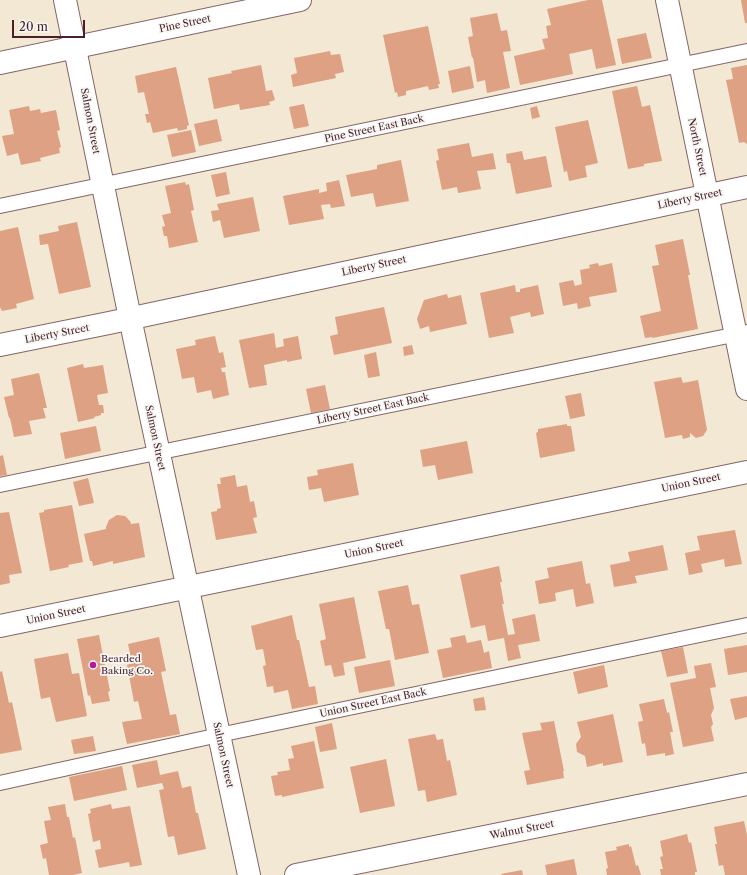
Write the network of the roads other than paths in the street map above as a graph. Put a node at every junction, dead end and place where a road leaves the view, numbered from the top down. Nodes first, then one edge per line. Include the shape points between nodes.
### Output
1 (66, 0) edge
2 (300, 0) edge
3 (667, 0) edge
4 (75, 48) junction
5 (747, 51) edge
6 (0, 63) edge
7 (680, 65) junction
8 (103, 185) junction
9 (747, 187) edge
10 (707, 195) junction
11 (0, 206) edge
12 (130, 318) junction
13 (741, 333) edge
14 (0, 345) edge
15 (747, 389) edge
16 (158, 452) junction
17 (747, 472) edge
18 (0, 485) edge
19 (187, 588) junction
20 (747, 625) edge
21 (0, 626) edge
22 (219, 735) junction
23 (0, 783) edge
24 (747, 784) edge
25 (249, 875) edge
26 (296, 875) edge

1 - 4 street, Salmon Street
2 - 4 street, Pine Street
3 - 7 street, North Street
4 - 6 street, Pine Street
4 - 8 street, Salmon Street
5 - 7 lane, Pine Street East Back
7 - 8 lane, Pine Street East Back
7 - 10 street, North Street
8 - 11 lane, Pine Street East Back
8 - 12 street, Salmon Street
9 - 10 street, Liberty Street
10 - 12 street, Liberty Street
10 - 13 street, North Street
12 - 14 street, Liberty Street
12 - 16 street, Salmon Street
13 - 15 street, North Street
13 - 16 lane, Liberty Street East Back
16 - 18 lane, Liberty Street East Back
16 - 19 street, Salmon Street
17 - 19 street, Union Street
19 - 21 street, Union Street
19 - 22 street, Salmon Street
20 - 22 lane, Union Street East Back
22 - 23 lane, Union Street East Back
22 - 25 street, Salmon Street
24 - 26 street, Walnut Street

